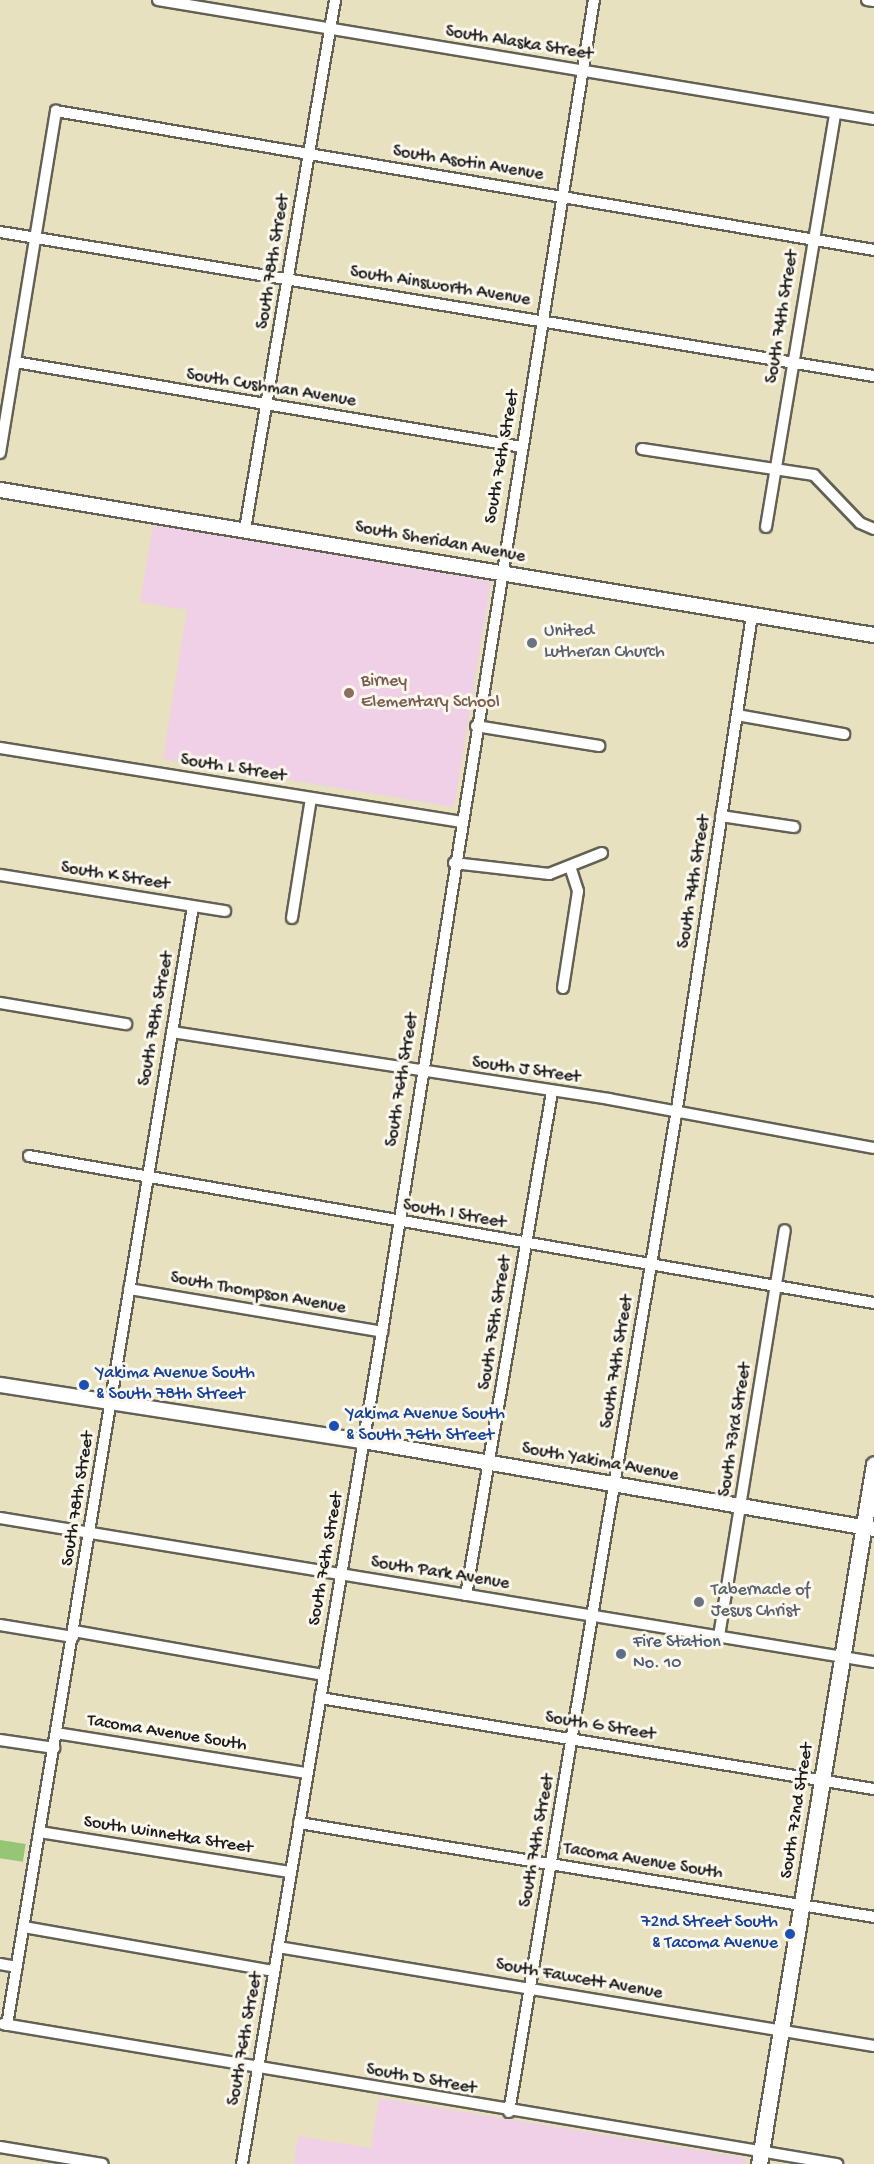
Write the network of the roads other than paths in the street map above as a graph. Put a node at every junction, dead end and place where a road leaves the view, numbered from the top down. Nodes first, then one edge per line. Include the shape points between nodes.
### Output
1 (158, 0) edge
2 (335, 0) edge
3 (594, 0) edge
4 (867, 0) edge
5 (874, 1) edge
6 (330, 29) junction
7 (582, 71) junction
8 (835, 113) junction
9 (874, 119) edge
10 (308, 154) junction
11 (562, 196) junction
12 (0, 232) edge
13 (37, 238) junction
14 (812, 239) junction
15 (874, 250) edge
16 (288, 280) junction
17 (542, 320) junction
18 (15, 362) junction
19 (793, 364) junction
20 (874, 376) edge
21 (268, 405) junction
22 (522, 447) junction
23 (642, 449) dead end
24 (0, 453) edge
25 (775, 466) junction
26 (0, 490) edge
27 (766, 527) dead end
28 (245, 529) junction
29 (874, 529) edge
30 (500, 572) junction
31 (752, 615) junction
32 (874, 635) edge
33 (737, 715) junction
34 (476, 726) junction
35 (844, 734) dead end
36 (599, 746) dead end
37 (0, 748) edge
38 (312, 798) junction
39 (721, 816) junction
40 (460, 822) junction
41 (794, 827) dead end
42 (602, 853) dead end
43 (454, 863) junction
44 (571, 869) junction
45 (0, 875) edge
46 (193, 906) junction
47 (225, 911) dead end
48 (292, 918) dead end
49 (563, 988) dead end
50 (0, 1004) edge
51 (126, 1024) dead end
52 (172, 1032) junction
53 (421, 1073) junction
54 (552, 1092) junction
55 (676, 1115) junction
56 (874, 1148) edge
57 (29, 1155) dead end
58 (146, 1177) junction
59 (399, 1223) junction
60 (785, 1230) dead end
61 (526, 1245) junction
62 (651, 1267) junction
63 (776, 1287) junction
64 (129, 1289) junction
65 (874, 1303) edge
66 (382, 1332) junction
67 (0, 1385) edge
68 (112, 1400) junction
69 (363, 1441) junction
70 (489, 1462) junction
71 (874, 1464) edge
72 (615, 1483) junction
73 (740, 1507) junction
74 (0, 1518) edge
75 (869, 1528) edge
76 (90, 1532) junction
77 (341, 1574) junction
78 (466, 1595) junction
79 (593, 1616) junction
80 (0, 1625) edge
81 (73, 1634) junction
82 (719, 1636) junction
83 (843, 1657) junction
84 (874, 1662) edge
85 (324, 1675) junction
86 (320, 1698) junction
87 (56, 1733) junction
88 (572, 1739) junction
89 (0, 1740) edge
90 (54, 1748) junction
91 (308, 1773) junction
92 (823, 1781) junction
93 (874, 1789) edge
94 (299, 1823) junction
95 (40, 1832) junction
96 (551, 1863) junction
97 (291, 1872) junction
98 (803, 1905) junction
99 (874, 1917) edge
100 (24, 1927) junction
101 (278, 1947) junction
102 (0, 1964) edge
103 (17, 1967) junction
104 (274, 1971) junction
105 (530, 1989) junction
106 (4, 2025) edge
107 (782, 2031) junction
108 (874, 2046) edge
109 (258, 2070) junction
110 (509, 2112) junction
111 (0, 2147) edge
112 (760, 2158) edge
113 (103, 2164) edge
114 (242, 2164) edge
115 (837, 2164) edge

1 - 6 street, South Alaska Street
2 - 6 street, South 78th Street
3 - 7 street, South 76th Street
4 - 5 street
6 - 7 street, South Alaska Street
6 - 10 street, South 78th Street
7 - 8 street, South Alaska Street
7 - 11 street, South 76th Street
8 - 9 street, South Alaska Street
8 - 14 street, South 74th Street
10 - 11 street, South Asotin Avenue
10 - 13 street, South Asotin Avenue via 56,111
10 - 16 street, South 78th Street
11 - 14 street, South Asotin Avenue
11 - 17 street, South 76th Street
12 - 13 street, South Ainsworth Avenue
13 - 16 street, South Ainsworth Avenue
13 - 18 street
14 - 15 street, South Asotin Avenue
14 - 19 street, South 74th Street
16 - 17 street, South Ainsworth Avenue
16 - 21 street, South 78th Street
17 - 19 street, South Ainsworth Avenue
17 - 22 street, South 76th Street
18 - 21 street, South Cushman Avenue
18 - 24 street
19 - 20 street, South Ainsworth Avenue
19 - 25 street, South 74th Street
21 - 22 street, South Cushman Avenue
21 - 28 street, South 78th Street
22 - 30 street, South 76th Street
23 - 25 street
25 - 27 street, South 74th Street
25 - 29 street via 814,474 860,523
26 - 28 street, South Sheridan Avenue
28 - 30 street, South Sheridan Avenue
30 - 31 street, South Sheridan Avenue
30 - 34 street, South 76th Street
31 - 32 street, South Sheridan Avenue
31 - 33 street, South 74th Street
33 - 35 street
33 - 39 street, South 74th Street
34 - 36 street
34 - 40 street, South 76th Street
37 - 38 street, South L Street
38 - 40 street, South L Street
38 - 48 street
39 - 41 street
39 - 55 street, South 74th Street
40 - 43 street, South 76th Street
42 - 44 street
43 - 44 street via 534,874
43 - 53 street, South 76th Street
44 - 49 street via 578,891
45 - 46 street, South K Street
46 - 47 street, South K Street
46 - 52 street, South 78th Street
50 - 51 street
52 - 53 street, South J Street
52 - 58 street, South 78th Street
53 - 54 street, South J Street
53 - 59 street, South 76th Street
54 - 55 street, South J Street
54 - 61 street, South 75th Street
55 - 56 street, South J Street
55 - 62 street, South 74th Street
57 - 58 street, South I Street
58 - 59 street, South I Street
58 - 64 street, South 78th Street
59 - 61 street, South I Street
59 - 66 street, South 76th Street
60 - 63 street, South 73rd Street
61 - 62 street, South I Street
61 - 70 street, South 75th Street
62 - 63 street, South I Street
62 - 72 street, South 74th Street
63 - 65 street, South I Street
63 - 73 street, South 73rd Street
64 - 66 street, South Thompson Avenue
64 - 68 street, South 78th Street
66 - 69 street, South 76th Street
67 - 68 street, South Yakima Avenue
68 - 69 street, South Yakima Avenue
68 - 76 street, South 78th Street
69 - 70 street, South Yakima Avenue
69 - 77 street, South 76th Street
70 - 72 street, South Yakima Avenue
70 - 78 street, South 75th Street
71 - 75 main road, South 72nd Street
72 - 73 street, South Yakima Avenue
72 - 79 street, South 74th Street
73 - 75 street, South Yakima Avenue
73 - 82 street, South 73rd Street
74 - 76 street, South Park Avenue
75 - 83 main road, South 72nd Street
76 - 77 street, South Park Avenue
76 - 81 street, South 78th Street
77 - 78 street, South Park Avenue
77 - 85 street, South 76th Street
78 - 79 street, South Park Avenue
79 - 82 street, South Park Avenue
79 - 88 street, South 74th Street
80 - 81 street
81 - 85 street
81 - 87 street, South 78th Street
82 - 83 street, South Park Avenue
83 - 84 street, South Park Avenue
83 - 92 main road, South 72nd Street
85 - 86 street, South 76th Street
86 - 88 street, South G Street
86 - 91 street, South 76th Street
87 - 90 street, South 78th Street
87 - 91 street, Tacoma Avenue South
88 - 92 street, South G Street
88 - 96 street, South 74th Street
89 - 90 street
90 - 95 street, South 78th Street
91 - 94 street, South 76th Street
92 - 93 street, South G Street
92 - 98 main road, South 72nd Street
94 - 96 street, Tacoma Avenue South
94 - 97 street, South 76th Street
95 - 97 street, South Winnetka Street
95 - 100 street, South 78th Street
96 - 98 street, Tacoma Avenue South
96 - 105 street, South 74th Street
97 - 101 street, South 76th Street
98 - 99 street, Tacoma Avenue South
98 - 107 main road, South 72nd Street
100 - 103 street, South 78th Street
100 - 104 street
101 - 104 street, South 76th Street
101 - 105 street, South Fawcett Avenue
102 - 103 street
103 - 106 street, South 78th Street
104 - 109 street, South 76th Street
105 - 107 street, South Fawcett Avenue
105 - 110 street, South 74th Street
106 - 109 street, South D Street
107 - 108 street, South Fawcett Avenue
107 - 112 main road, South 72nd Street
109 - 110 street, South D Street
109 - 114 street, South 76th Street
110 - 112 street, South D Street
111 - 113 street
112 - 115 street, South D Street

